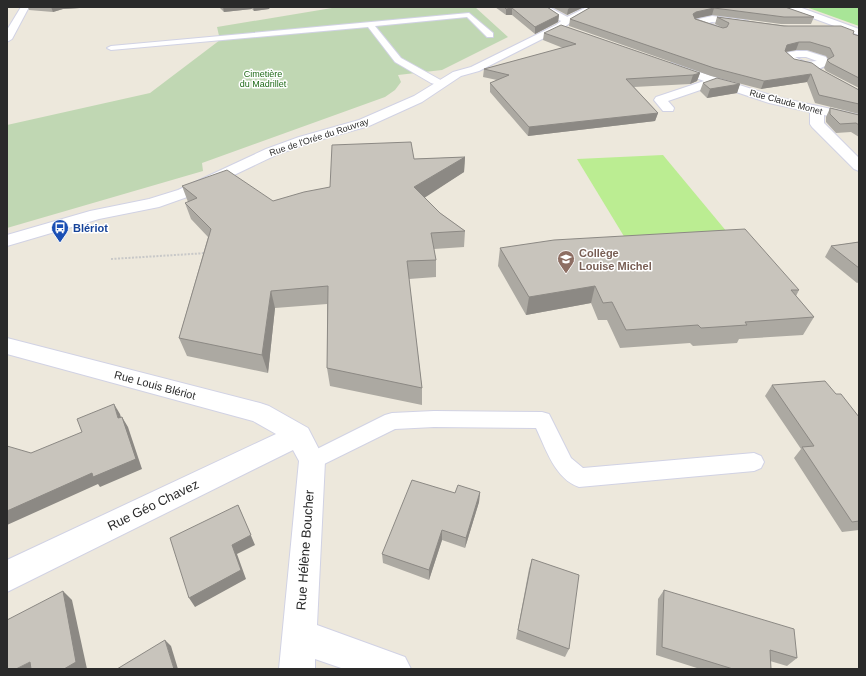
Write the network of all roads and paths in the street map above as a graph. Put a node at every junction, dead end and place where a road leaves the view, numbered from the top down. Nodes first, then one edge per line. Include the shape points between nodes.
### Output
1 (26, 7) edge
2 (543, 7) edge
3 (594, 7) edge
4 (791, 7) edge
5 (370, 24) junction
6 (753, 24) edge
7 (565, 26) junction
8 (822, 30) edge
9 (855, 30) edge
10 (721, 31) edge
11 (490, 35) dead end
12 (7, 39) edge
13 (111, 48) dead end
14 (663, 64) edge
15 (812, 65) edge
16 (821, 74) edge
17 (714, 81) junction
18 (441, 83) junction
19 (668, 108) dead end
20 (817, 111) junction
21 (859, 120) edge
22 (859, 166) edge
23 (7, 240) edge
24 (207, 252) edge
25 (111, 259) dead end
26 (7, 346) edge
27 (305, 448) junction
28 (754, 462) dead end
29 (7, 576) edge
30 (299, 636) junction
31 (297, 669) edge
32 (393, 669) edge

1 - 12 street
2 - 7 street via 558,17
3 - 7 street, Rue de l'Orée du Rouvray
4 - 9 street
5 - 11 lane via 469,15
5 - 13 lane
5 - 18 lane via 398,60
6 - 10 street via 712,19 697,22
7 - 18 street, Rue de l'Orée du Rouvray
8 - 9 street
14 - 17 street, Rue Claude Monet
15 - 16 street
17 - 19 street via 660,100
17 - 20 street, Rue Claude Monet
18 - 23 street, Rue de l'Orée du Rouvray via 418,99 364,123 271,152 184,193
20 - 21 street, Rue Claude Monet
20 - 22 street via 817,124
24 - 25 path
26 - 27 street, Rue Louis Blériot via 260,412
27 - 28 lane via 392,421 542,420 564,464 580,478
27 - 29 street, Rue Géo Chavez
27 - 30 street, Rue Hélène Boucher
30 - 31 street, Rue Hélène Boucher
30 - 32 street

